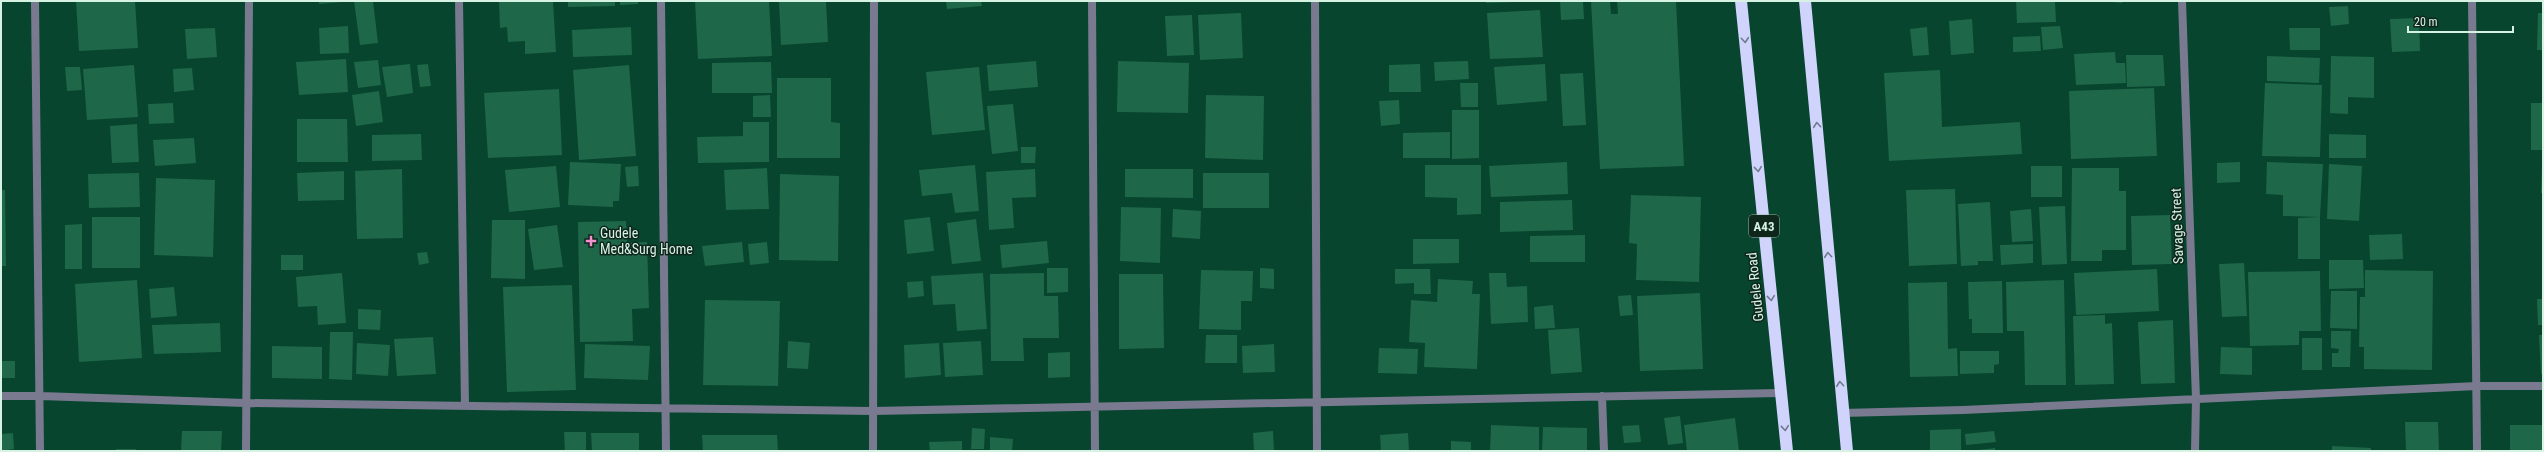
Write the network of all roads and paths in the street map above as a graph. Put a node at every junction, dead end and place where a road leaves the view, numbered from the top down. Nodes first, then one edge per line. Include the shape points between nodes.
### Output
1 (35, 1) edge
2 (249, 1) edge
3 (459, 1) edge
4 (661, 1) edge
5 (874, 1) edge
6 (1092, 1) edge
7 (1315, 1) edge
8 (1741, 1) edge
9 (1805, 1) edge
10 (2182, 1) edge
11 (2472, 1) edge
12 (2477, 386) junction
13 (2543, 386) edge
14 (1781, 393) junction
15 (1, 396) edge
16 (41, 396) junction
17 (1602, 396) junction
18 (2196, 399) junction
19 (1316, 401) junction
20 (245, 403) junction
21 (465, 405) junction
22 (1094, 408) junction
23 (667, 409) junction
24 (873, 411) junction
25 (1842, 412) junction
26 (40, 451) edge
27 (246, 451) edge
28 (666, 451) edge
29 (873, 451) edge
30 (1095, 451) edge
31 (1317, 451) edge
32 (1604, 451) edge
33 (1787, 451) edge
34 (1848, 451) edge
35 (2195, 451) edge
36 (2477, 451) edge

1 - 16 street
2 - 20 street
3 - 21 street
4 - 23 street
5 - 24 street
6 - 22 street
7 - 19 street
8 -> 14 highway, Gudele Road / A43
25 -> 9 highway
10 - 18 street, Savage Street
11 - 12 street
12 - 13 street
12 - 18 street
12 - 36 street
14 - 17 street
14 -> 33 highway, Gudele Road / A43
15 - 16 street
16 - 20 street
16 - 26 street
17 - 19 street
17 - 32 street
18 - 25 street via 1963,410
18 - 35 street, Savage Street
19 - 22 street
19 - 31 street
20 - 21 street
20 - 27 street
21 - 23 street
22 - 24 street
22 - 30 street
23 - 24 street
23 - 28 street
24 - 29 street
25 - 34 highway

